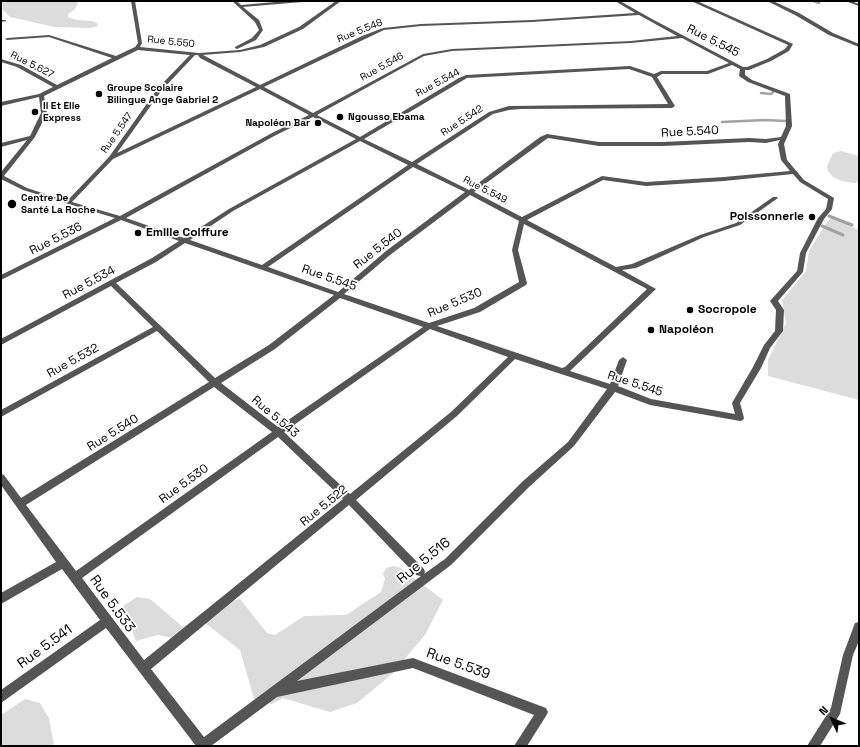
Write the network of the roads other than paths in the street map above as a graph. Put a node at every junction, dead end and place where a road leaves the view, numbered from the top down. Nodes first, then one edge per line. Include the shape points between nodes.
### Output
1 (133, 1) edge
2 (234, 1) edge
3 (302, 1) edge
4 (339, 1) edge
5 (617, 1) edge
6 (693, 1) edge
7 (769, 1) edge
8 (848, 1) edge
9 (859, 5) edge
10 (239, 6) junction
11 (640, 14) junction
12 (682, 37) junction
13 (7, 39) dead end
14 (859, 46) edge
15 (137, 48) junction
16 (214, 53) junction
17 (197, 54) junction
18 (117, 58) junction
19 (1, 60) edge
20 (733, 64) junction
21 (742, 68) junction
22 (654, 76) junction
23 (56, 87) junction
24 (260, 87) junction
25 (41, 95) junction
26 (1, 104) edge
27 (313, 115) junction
28 (32, 137) junction
29 (783, 138) junction
30 (360, 139) junction
31 (1, 145) edge
32 (111, 158) junction
33 (412, 165) junction
34 (794, 172) junction
35 (1, 176) edge
36 (470, 192) junction
37 (775, 198) dead end
38 (68, 203) junction
39 (121, 218) junction
40 (522, 220) junction
41 (186, 240) junction
42 (264, 268) junction
43 (617, 269) junction
44 (1, 278) edge
45 (112, 283) junction
46 (339, 294) junction
47 (430, 326) junction
48 (157, 328) junction
49 (1, 342) edge
50 (514, 356) junction
51 (623, 360) dead end
52 (561, 372) junction
53 (215, 383) junction
54 (613, 388) junction
55 (1, 414) edge
56 (278, 432) junction
57 (1, 478) edge
58 (350, 500) junction
59 (20, 504) junction
60 (63, 564) junction
61 (420, 572) dead end
62 (75, 577) junction
63 (1, 599) edge
64 (107, 622) junction
65 (859, 627) edge
66 (143, 668) junction
67 (275, 691) junction
68 (1, 697) edge
69 (203, 746) edge
70 (520, 746) edge
71 (813, 746) edge

1 - 15 street via 140,43
2 - 10 street
3 - 10 street
4 - 16 street, Rue 5.550 via 301,28 275,41 253,49
5 - 11 street, Rue 5.545
6 - 21 street via 791,44 787,50 769,60 747,69
7 - 14 street
8 - 9 street
10 - 16 street via 258,23 259,34 240,47
11 - 12 street, Rue 5.545
11 - 24 street, Rue 5.548 via 388,28
12 - 20 street, Rue 5.545
12 - 27 street, Rue 5.546 via 432,53 416,58
13 - 18 street via 49,36
15 - 17 street, Rue 5.550
15 - 18 street, Rue 5.550
16 - 17 street, Rue 5.550
17 - 24 street, Rue 5.549
17 - 32 street, Rue 5.547 via 160,89
18 - 23 street, Rue 5.550
19 - 23 street, Rue 5.627 via 19,66
20 - 21 street, Rue 5.545
20 - 22 street via 708,72 661,73
21 - 29 street, Rue 5.545 via 742,76 750,81 788,95 789,126
22 - 30 street, Rue 5.544 via 630,67 466,77
22 - 33 street, Rue 5.542 via 672,106 509,108 491,112
23 - 25 street, Rue 5.550
24 - 27 street, Rue 5.549
24 - 32 street, Rue 5.548
25 - 26 street, Rue 5.550
25 - 28 street, Rue 5.545 via 44,113
27 - 30 street, Rue 5.549
27 - 39 street, Rue 5.546
28 - 31 street
28 - 35 street, Rue 5.545
29 - 34 street, Rue 5.545 via 784,160
29 - 36 street, Rue 5.540 via 766,141 606,144 547,136
30 - 33 street, Rue 5.549
30 - 41 street, Rue 5.544 via 231,210
32 - 38 street, Rue 5.547
33 - 36 street, Rue 5.549
33 - 42 street, Rue 5.542
34 - 40 street via 724,180 646,184 602,178
34 - 54 street, Rue 5.545 via 802,181 831,198 829,209 821,218 803,253 800,272 774,302 780,310 779,330 736,403 740,418 650,402
35 - 38 street, Rue 5.545 via 25,189
36 - 40 street, Rue 5.549
36 - 46 street, Rue 5.540 via 388,253
37 - 43 street via 738,224 702,236 634,266
38 - 39 street, Rue 5.545
39 - 41 street, Rue 5.545
39 - 44 street, Rue 5.536
40 - 43 street, Rue 5.549
40 - 47 street, Rue 5.530 via 515,250 522,283 477,310
41 - 42 street, Rue 5.545
41 - 45 street, Rue 5.534
42 - 46 street, Rue 5.545
43 - 52 street, Rue 5.549 via 652,289 568,370
45 - 48 street, Rue 5.543
45 - 49 street, Rue 5.534
46 - 47 street, Rue 5.545
46 - 53 street, Rue 5.540 via 322,310 272,347
47 - 50 street, Rue 5.545
47 - 56 street, Rue 5.530
48 - 53 street, Rue 5.543
48 - 55 street, Rue 5.532
50 - 52 street, Rue 5.545
50 - 58 street, Rue 5.522 via 454,414
51 - 54 street, Rue 5.516
52 - 54 street, Rue 5.545
53 - 56 street, Rue 5.543
53 - 59 street, Rue 5.540
54 - 67 street, Rue 5.516 via 571,444 526,484 448,562
56 - 58 street, Rue 5.543
56 - 62 street, Rue 5.530
57 - 59 street, Rue 5.533
58 - 61 street, Rue 5.543
58 - 66 street, Rue 5.522
59 - 60 street, Rue 5.533
60 - 62 street, Rue 5.533
60 - 63 street
62 - 64 street, Rue 5.533
64 - 66 street, Rue 5.533
64 - 68 street, Rue 5.541
65 - 71 street via 848,655 836,710
66 - 69 street, Rue 5.533
67 - 69 street, Rue 5.516
67 - 70 street, Rue 5.539 via 413,663 542,712

